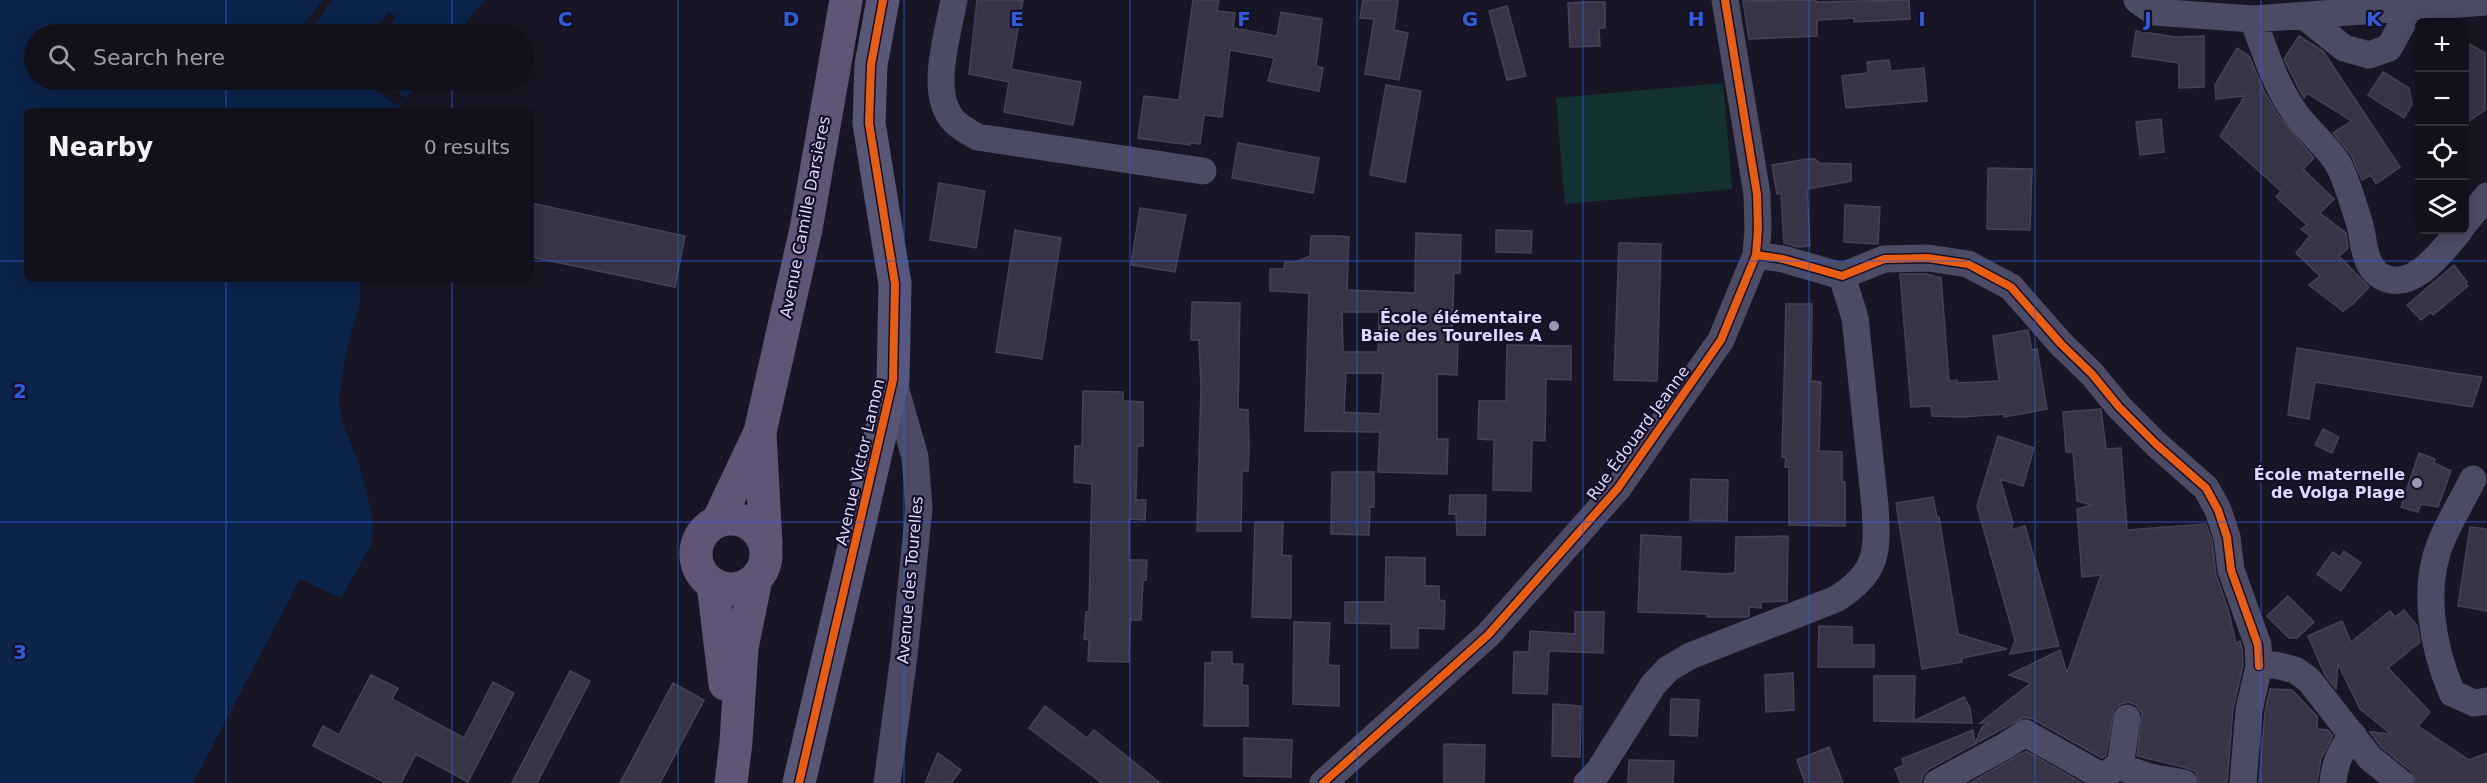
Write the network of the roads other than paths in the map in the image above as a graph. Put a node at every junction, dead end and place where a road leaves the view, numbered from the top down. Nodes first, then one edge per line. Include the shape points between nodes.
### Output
1 (846, 0) edge
2 (883, 0) edge
3 (954, 0) edge
4 (1725, 0) edge
5 (2137, 0) edge
6 (2487, 2) edge
7 (2411, 8) junction
8 (2304, 16) junction
9 (2253, 19) junction
10 (1203, 171) dead end
11 (2487, 196) edge
12 (2469, 218) edge
13 (2457, 234) edge
14 (1756, 255) junction
15 (1842, 276) junction
16 (893, 380) junction
17 (760, 432) junction
18 (2473, 479) dead end
19 (718, 521) junction
20 (766, 544) junction
21 (756, 579) junction
22 (713, 584) junction
23 (2259, 666) junction
24 (2487, 701) edge
25 (2127, 718) dead end
26 (2353, 735) junction
27 (2101, 774) edge
28 (718, 783) edge
29 (730, 783) edge
30 (799, 783) edge
31 (887, 783) edge
32 (1323, 783) edge
33 (1587, 783) edge
34 (1937, 783) edge
35 (2184, 783) edge
36 (2243, 783) edge
37 (2333, 783) edge
38 (2401, 783) edge

1 - 17 main road, Avenue Camille Darsières via 806,229
2 - 16 street, Avenue Victor Lamon via 871,65 869,123 895,284
3 - 10 street via 941,80 942,98 954,121 977,137
4 - 14 street, Rue Édouard Jeanne via 1757,194
5 - 9 street via 2154,12
6 - 7 street
7 - 8 street
7 - 8 street via 2389,48 2369,55 2344,48
8 - 9 street
9 - 13 street via 2272,71 2291,107 2338,165 2360,225 2365,255 2379,275 2408,279 2432,263
11 - 12 street
14 - 15 street
14 - 32 street, Rue Édouard Jeanne via 1721,340 1618,488 1488,635
15 - 23 street via 1884,259 1928,258 1968,264 2011,287 2119,407 2206,488 2227,537 2231,570 2258,645
15 - 33 street via 1855,318 1875,506 1876,529 1868,573 1836,599 1690,656 1668,669
16 - 30 street, Avenue Victor Lamon
16 - 31 street, Avenue des Tourelles via 915,457 919,509
17 - 19 main road, Avenue Camille Darsières
17 - 20 main road, Avenue Camille Darsières
18 - 24 street via 2435,557 2430,596 2442,668 2452,693 2474,703
19 - 20 main road via 729,518 752,525
19 - 22 main road via 703,532 696,549 698,568
20 - 21 main road via 763,568
21 - 22 main road via 736,589
21 - 29 main road via 742,648
22 - 28 main road via 725,689 725,737
23 - 26 street via 2295,670 2309,680
23 - 36 street via 2249,710
25 - 27 street
26 - 37 street via 2337,761
26 - 38 street via 2370,758
27 - 34 street via 2025,733
27 - 35 street

